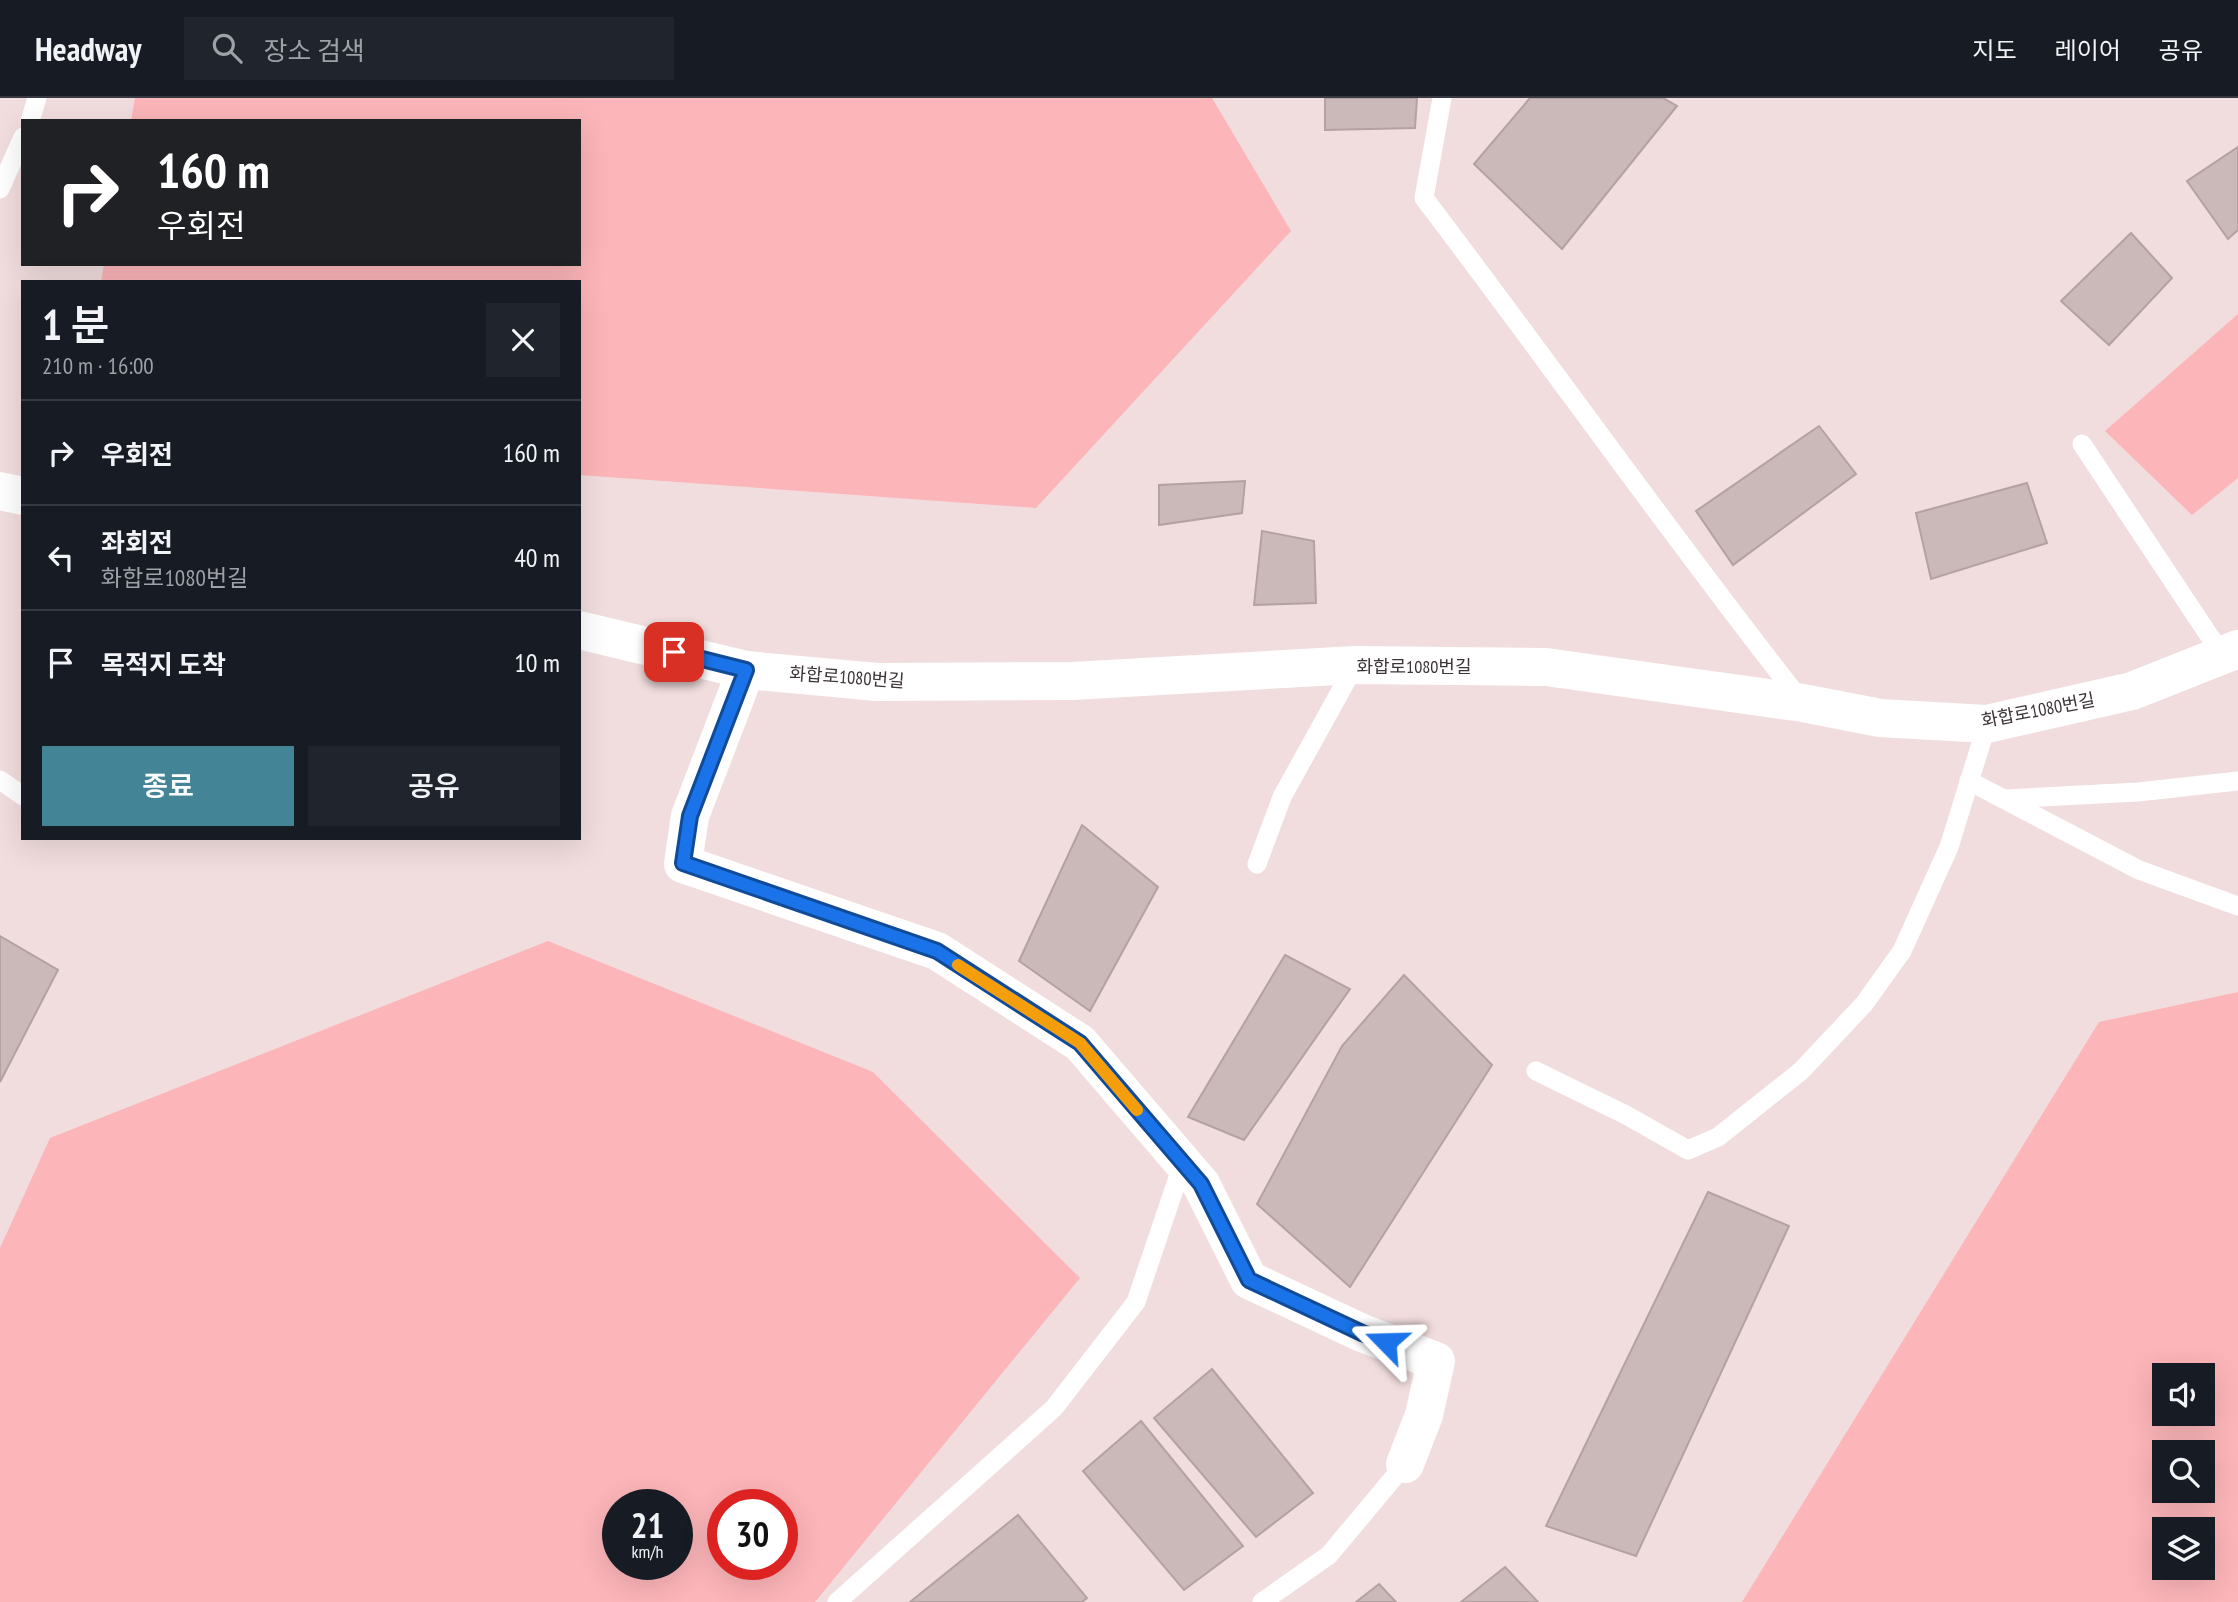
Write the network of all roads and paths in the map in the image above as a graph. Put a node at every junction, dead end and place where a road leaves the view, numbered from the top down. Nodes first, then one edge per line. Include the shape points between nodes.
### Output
1 (37, 98) edge
2 (1442, 98) edge
3 (31, 119) edge
4 (21, 142) edge
5 (0, 189) edge
6 (2082, 444) dead end
7 (0, 491) edge
8 (21, 496) edge
9 (581, 630) edge
10 (2230, 652) edge
11 (1355, 665) junction
12 (746, 670) junction
13 (1803, 703) junction
14 (1987, 724) junction
15 (0, 780) edge
16 (1969, 781) junction
17 (2238, 781) edge
18 (21, 795) edge
19 (2004, 799) junction
20 (1257, 864) dead end
21 (2238, 905) edge
22 (1536, 1071) dead end
23 (1183, 1163) junction
24 (1405, 1464) joint
25 (836, 1602) edge
26 (1262, 1602) edge

1 - 3 lane
2 - 13 lane via 1424,198
4 - 5 lane
6 - 10 lane
7 - 8 street
9 - 12 street, 화합로1080번길
10 - 14 street, 화합로1080번길 via 2132,691
11 - 12 street, 화합로1080번길 via 1072,681 877,681
11 - 13 street, 화합로1080번길 via 1546,667
11 - 20 lane via 1282,797
12 - 23 street via 690,816 683,863 937,951 1080,1043
13 - 14 street, 화합로1080번길 via 1880,718
14 - 16 lane
15 - 18 lane
16 - 19 lane
16 - 22 lane via 1949,846 1902,951 1864,1004 1801,1071 1718,1137 1688,1150
17 - 19 lane
19 - 21 lane via 2139,870
23 - 24 street via 1201,1184 1249,1280 1362,1333 1436,1361 1424,1415
23 - 25 lane via 1136,1302 1054,1408
24 - 26 lane via 1329,1555

